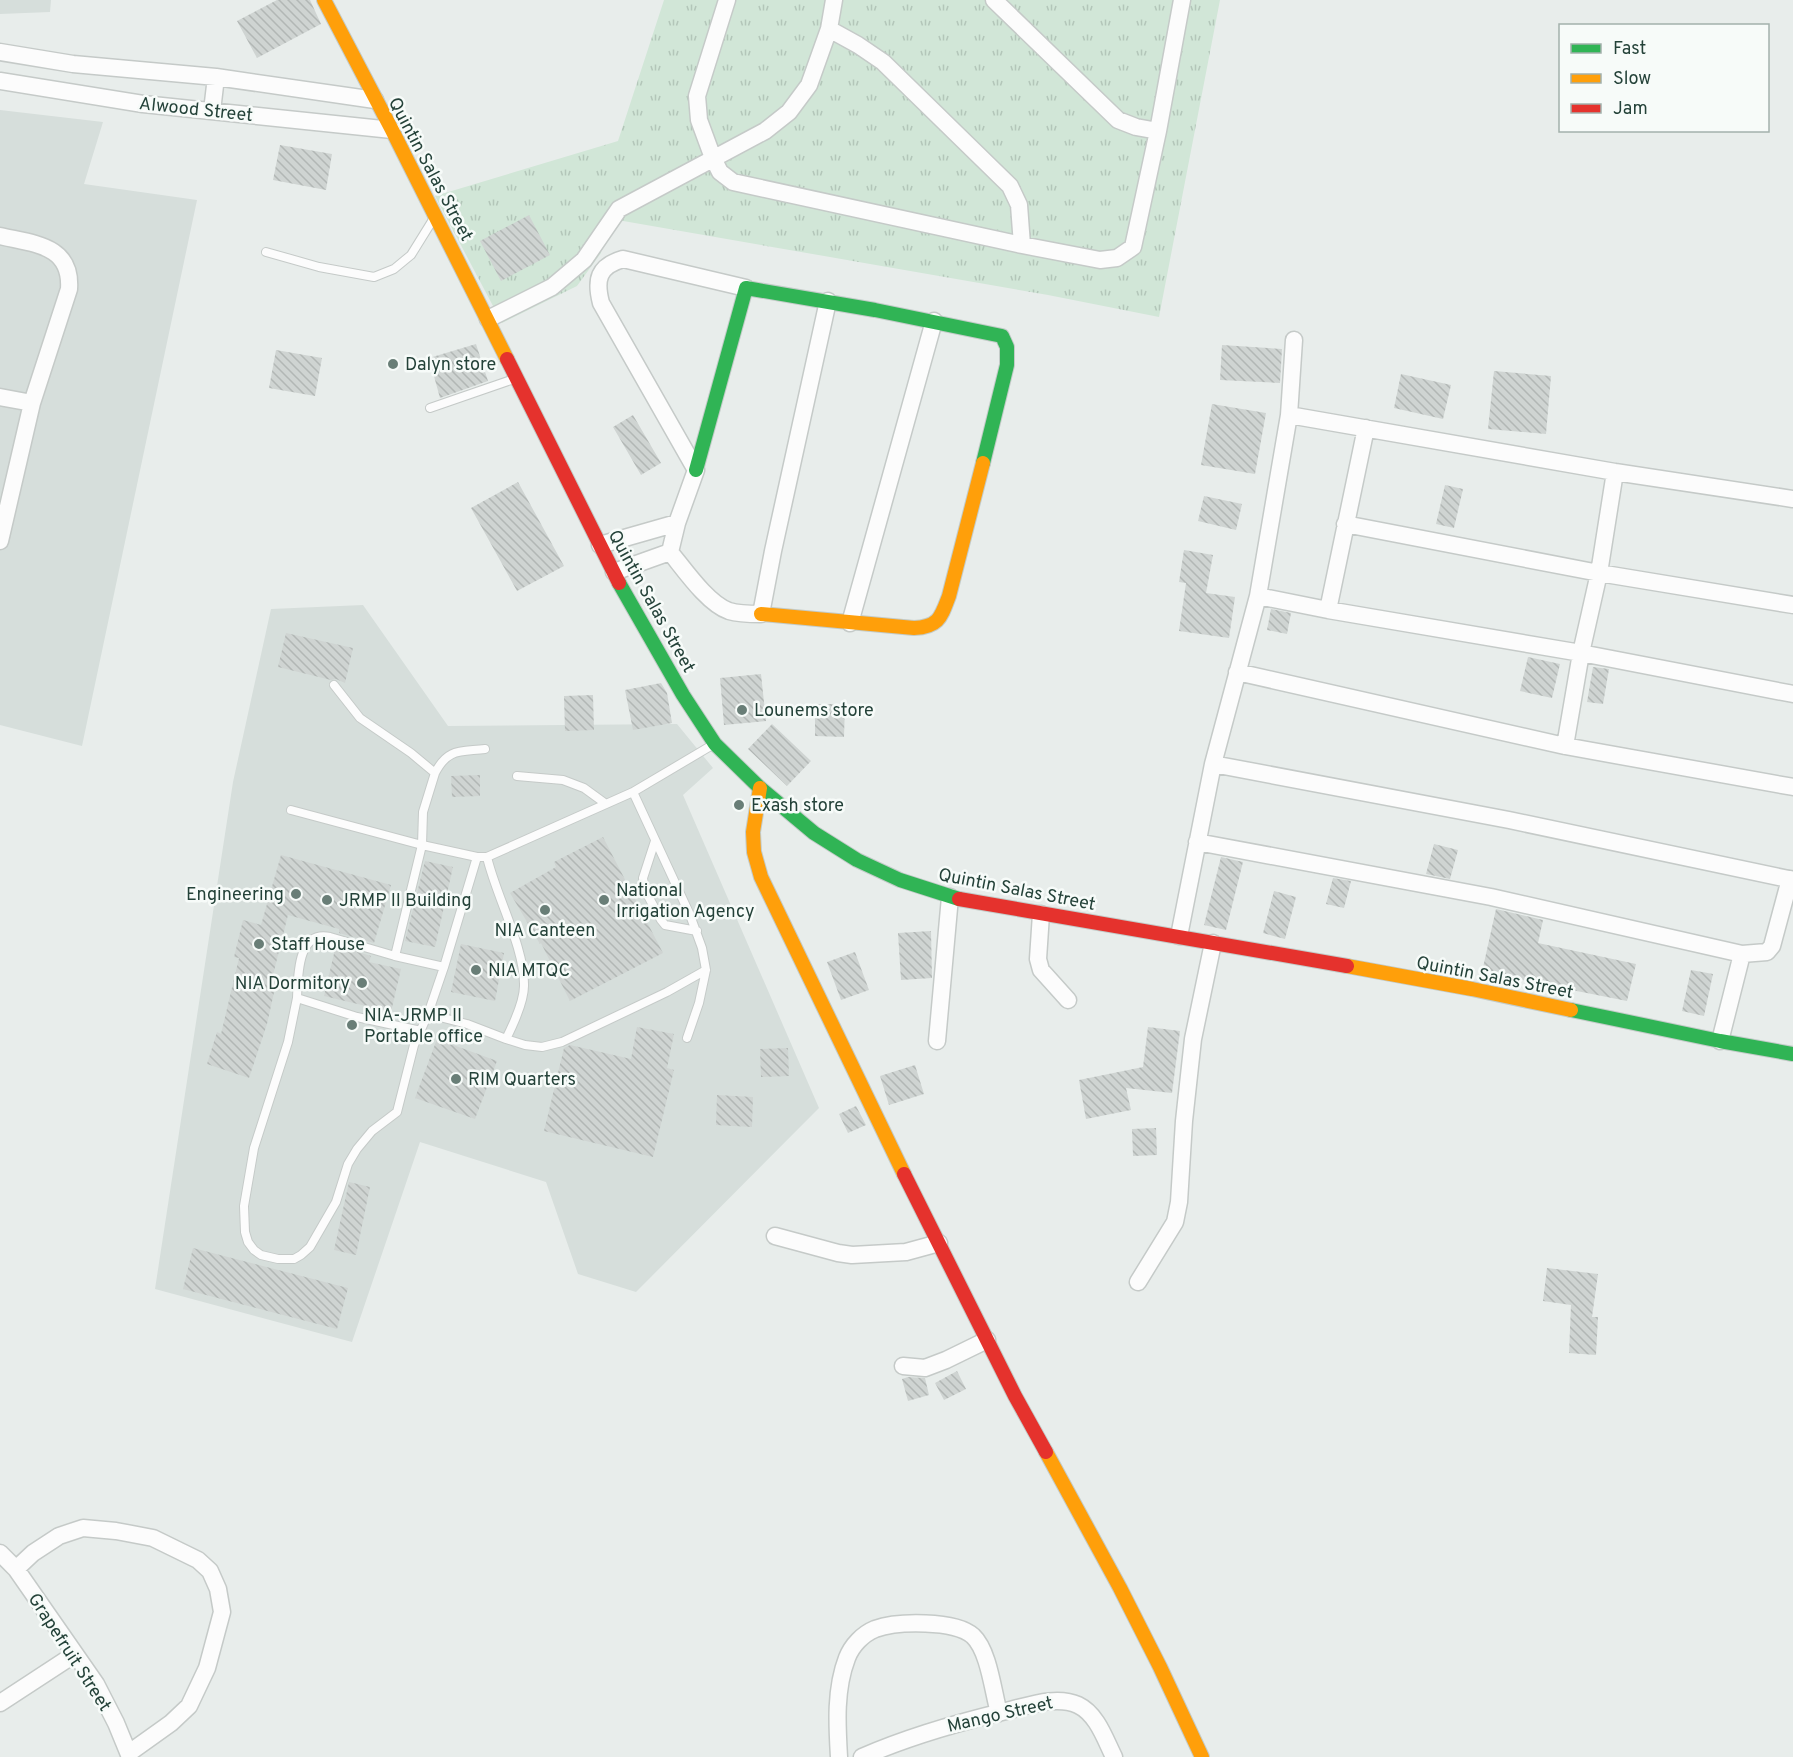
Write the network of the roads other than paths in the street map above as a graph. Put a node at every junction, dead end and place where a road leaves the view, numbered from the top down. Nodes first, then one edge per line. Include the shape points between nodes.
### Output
1 (324, 0) edge
2 (727, 0) edge
3 (834, 0) edge
4 (994, 0) edge
5 (1182, 0) edge
6 (829, 29) junction
7 (0, 52) edge
8 (216, 76) junction
9 (0, 81) edge
10 (375, 100) junction
11 (212, 111) junction
12 (392, 130) junction
13 (1158, 131) junction
14 (713, 158) junction
15 (435, 215) junction
16 (0, 236) edge
17 (1022, 245) junction
18 (266, 252) dead end
19 (746, 288) junction
20 (828, 301) junction
21 (488, 319) junction
22 (934, 321) junction
23 (1294, 340) dead end
24 (517, 378) junction
25 (0, 397) edge
26 (32, 403) junction
27 (430, 408) dead end
28 (1290, 416) junction
29 (1366, 428) junction
30 (696, 470) junction
31 (1615, 472) junction
32 (1793, 499) edge
33 (677, 523) junction
34 (1346, 524) junction
35 (0, 541) edge
36 (600, 545) junction
37 (669, 552) junction
38 (614, 572) junction
39 (1599, 573) junction
40 (1258, 596) junction
41 (1793, 605) edge
42 (1328, 610) junction
43 (761, 614) junction
44 (850, 623) junction
45 (1581, 653) junction
46 (1237, 672) junction
47 (334, 685) dead end
48 (1793, 694) edge
49 (715, 744) junction
50 (1565, 747) junction
51 (485, 748) dead end
52 (1213, 764) junction
53 (435, 773) junction
54 (517, 776) dead end
55 (1793, 787) edge
56 (760, 788) junction
57 (633, 792) junction
58 (606, 804) junction
59 (291, 810) dead end
60 (655, 841) junction
61 (1197, 842) junction
62 (422, 845) junction
63 (477, 857) junction
64 (487, 857) junction
65 (1791, 880) edge
66 (950, 897) junction
67 (1041, 914) junction
68 (697, 931) junction
69 (1179, 936) junction
70 (1213, 943) junction
71 (1742, 954) junction
72 (395, 956) junction
73 (444, 967) junction
74 (706, 970) junction
75 (297, 998) junction
76 (1068, 1000) dead end
77 (428, 1014) junction
78 (421, 1031) junction
79 (687, 1038) dead end
80 (506, 1039) junction
81 (937, 1041) dead end
82 (1720, 1041) junction
83 (1793, 1054) edge
84 (775, 1236) dead end
85 (939, 1243) junction
86 (1138, 1282) dead end
87 (987, 1340) junction
88 (903, 1366) dead end
89 (0, 1553) edge
90 (16, 1569) junction
91 (75, 1654) junction
92 (0, 1702) edge
93 (999, 1713) junction
94 (130, 1755) edge
95 (839, 1757) edge
96 (862, 1757) edge
97 (1114, 1757) edge
98 (1202, 1757) edge

1 - 10 main road, Quintin Salas Street
2 - 14 street via 697,96 699,120
3 - 6 street
4 - 13 street via 1118,120
5 - 13 street
6 - 14 street via 809,85 789,112 765,131
6 - 17 street via 883,62 1010,186 1019,205
7 - 8 street, Alwood Street via 73,64
8 - 10 street, Alwood Street
8 - 11 street
9 - 11 street, Alwood Street
10 - 12 main road, Quintin Salas Street
11 - 12 street, Alwood Street
12 - 15 main road, Quintin Salas Street
13 - 17 street via 1133,247 1117,258 1100,260
14 - 17 street via 720,172 733,182
14 - 21 street via 619,209 584,260 552,287
15 - 18 lane via 411,255 394,269 374,277
15 - 21 main road, Quintin Salas Street
16 - 26 street via 49,249 66,263 70,275 69,289
19 - 20 main road
19 - 30 main road
19 - 30 street via 622,259 602,270 598,281 601,303
20 - 22 main road
20 - 43 street
21 - 24 main road, Quintin Salas Street
22 - 44 street
22 - 44 main road via 1002,336 1008,350 949,596 940,620 926,628
23 - 28 street
24 - 27 lane
24 - 36 main road, Quintin Salas Street
25 - 26 street
26 - 35 street
28 - 29 street
28 - 40 street
29 - 31 street
29 - 34 street
30 - 33 street
31 - 32 street
31 - 39 street
33 - 36 street
33 - 37 street
34 - 39 street
34 - 42 street
36 - 38 main road, Quintin Salas Street
37 - 38 street
37 - 43 street via 711,601 741,614
38 - 49 main road, Quintin Salas Street
39 - 41 street
39 - 45 street
40 - 42 street
40 - 46 street
42 - 45 street
43 - 44 main road
45 - 48 street
45 - 50 street
46 - 50 street
46 - 52 street
47 - 53 lane via 360,718
49 - 56 main road, Quintin Salas Street
49 - 57 lane
50 - 55 street
51 - 53 lane via 450,754
52 - 61 street
52 - 65 street via 1509,820
53 - 62 lane via 423,812
54 - 58 lane via 563,780 584,788
56 - 66 main road, Quintin Salas Street via 814,833 857,860
56 - 85 main road via 753,832 761,877
57 - 58 lane
57 - 60 lane
58 - 64 lane
59 - 62 lane
60 - 68 lane
60 - 68 lane via 643,878 647,894 665,925
61 - 69 street
61 - 71 street via 1491,897
62 - 63 lane
62 - 72 lane
63 - 64 lane
63 - 73 lane
64 - 80 lane via 519,954 525,988
65 - 71 street via 1772,946 1767,952
66 - 67 main road, Quintin Salas Street
66 - 81 street
67 - 69 main road, Quintin Salas Street
67 - 76 street via 1041,970
68 - 74 lane
69 - 70 main road, Quintin Salas Street
70 - 82 main road, Quintin Salas Street via 1472,989
70 - 86 street via 1193,1038 1175,1222
71 - 82 street
72 - 73 lane
72 - 75 lane via 324,936 312,939 298,969
73 - 77 lane
74 - 79 lane
74 - 80 lane via 562,1042 543,1047
75 - 78 lane
75 - 78 lane via 288,1042 254,1148 244,1206 248,1242 261,1255 294,1259 310,1247 336,1202 357,1149 372,1131 397,1112
77 - 78 lane
77 - 80 lane
82 - 83 main road, Quintin Salas Street
84 - 85 street via 852,1254 906,1252
85 - 87 main road
87 - 88 street via 925,1368
87 - 98 main road via 1120,1588
89 - 90 street, Grapefruit Street
90 - 91 street, Grapefruit Street
90 - 94 street via 59,1536 83,1528 153,1538 198,1560 210,1571 222,1612 207,1668 189,1706
91 - 92 street
91 - 94 street, Grapefruit Street via 96,1683
93 - 95 street via 986,1659 973,1637 946,1626 890,1625 858,1640 848,1657 840,1684
93 - 96 street, Mango Street via 945,1726
93 - 97 street, Mango Street via 1063,1700 1079,1706 1091,1715

